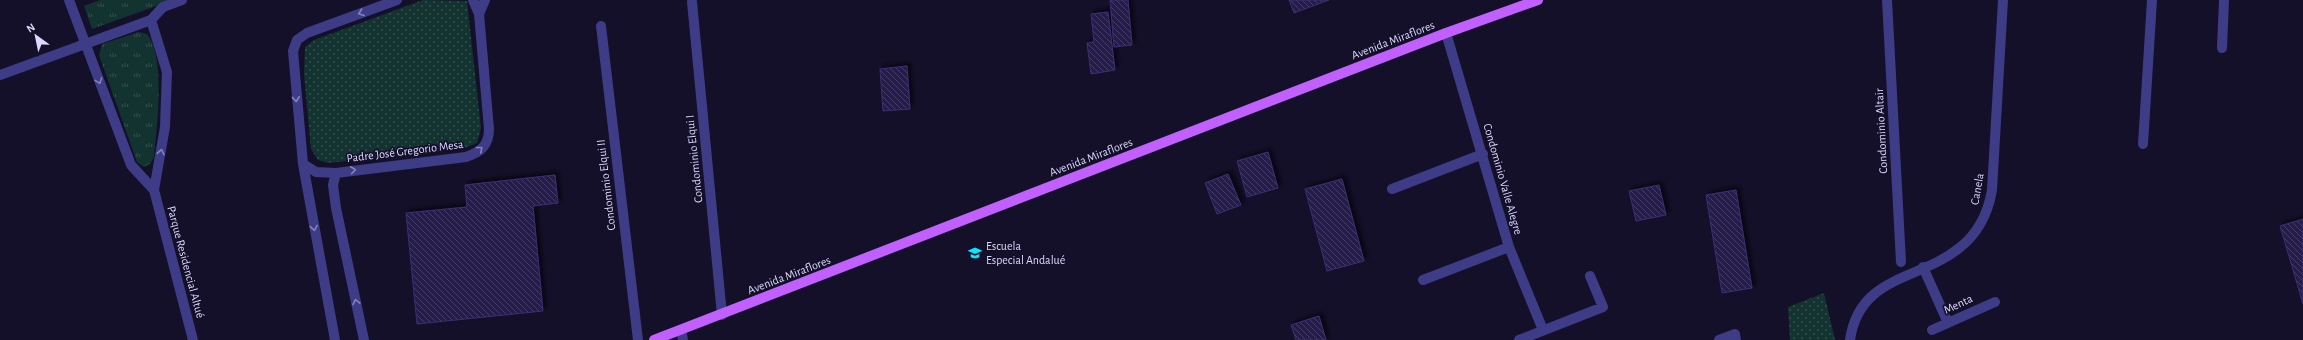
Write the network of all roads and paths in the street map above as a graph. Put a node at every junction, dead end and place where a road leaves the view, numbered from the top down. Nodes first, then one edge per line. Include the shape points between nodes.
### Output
1 (69, 0) edge
2 (182, 0) edge
3 (397, 0) edge
4 (473, 0) edge
5 (485, 0) edge
6 (1538, 0) edge
7 (1887, 0) edge
8 (2003, 0) edge
9 (2152, 0) edge
10 (2224, 0) edge
11 (692, 2) dead end
12 (479, 14) junction
13 (151, 20) junction
14 (600, 26) dead end
15 (1446, 33) junction
16 (85, 44) junction
17 (2222, 48) dead end
18 (0, 75) edge
19 (2143, 144) dead end
20 (1483, 154) junction
21 (304, 164) junction
22 (336, 173) junction
23 (1392, 189) dead end
24 (154, 190) junction
25 (1509, 247) junction
26 (1901, 262) dead end
27 (1923, 267) junction
28 (1590, 276) dead end
29 (1423, 280) dead end
30 (1995, 302) dead end
31 (722, 315) junction
32 (1948, 323) junction
33 (1543, 330) junction
34 (1932, 330) dead end
35 (682, 335) edge
36 (1735, 337) edge
37 (193, 340) edge
38 (335, 340) edge
39 (364, 340) edge
40 (638, 340) edge
41 (654, 340) edge
42 (1519, 340) edge
43 (1719, 340) edge
44 (1850, 340) edge

1 - 16 street
2 - 13 street via 163,7
3 -> 21 street via 307,33 301,36 294,46 292,63
4 - 12 street, Padre José Gregorio Mesa
5 - 12 street, Padre José Gregorio Mesa
6 - 15 main road, Avenida Miraflores
7 - 26 street, Condominio Altair
8 - 27 street, Canela via 1990,204 1981,223 1968,240 1945,258
9 - 19 street
10 - 17 street
11 - 31 street, Condominio Elqui I
22 -> 12 street, Padre José Gregorio Mesa via 466,157 486,146 489,129
13 - 16 street
24 -> 13 street via 165,126 167,72
14 - 40 street, Condominio Elqui II
15 - 20 street, Condominio Valle Alegre
15 - 31 main road, Avenida Miraflores
16 - 18 street
16 -> 24 street via 131,165
20 - 23 street
20 - 25 street, Condominio Valle Alegre
21 - 22 street, Padre José Gregorio Mesa via 316,172
21 -> 38 street
39 -> 22 street, Padre José Gregorio Mesa via 336,208 333,185
24 - 37 street, Parque Residencial Altué
25 - 29 street
25 - 33 street, Condominio Valle Alegre
27 - 32 street
27 - 44 street, Canela via 1892,282 1870,299 1855,323
28 - 33 street via 1602,307
30 - 32 street, Menta
31 - 35 main road, Avenida Miraflores
32 - 34 street, Menta
33 - 42 street
35 - 41 main road, Avenida Miraflores
36 - 43 street

